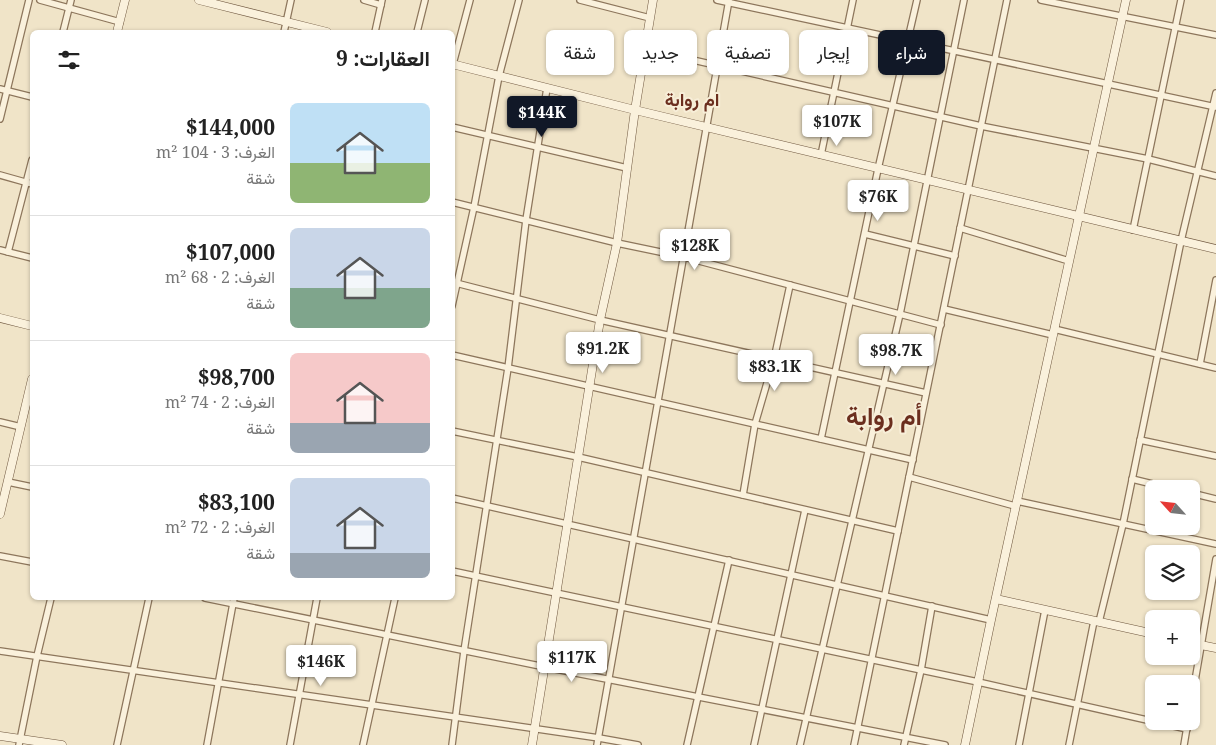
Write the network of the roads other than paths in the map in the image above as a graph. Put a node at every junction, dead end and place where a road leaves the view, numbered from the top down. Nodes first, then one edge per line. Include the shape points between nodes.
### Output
1 (29, 0) edge
2 (40, 0) edge
3 (71, 0) edge
4 (125, 0) edge
5 (198, 0) edge
6 (291, 0) edge
7 (364, 0) edge
8 (425, 0) edge
9 (470, 0) edge
10 (519, 0) edge
11 (580, 0) edge
12 (653, 0) edge
13 (718, 0) edge
14 (853, 0) edge
15 (917, 0) edge
16 (964, 0) edge
17 (1007, 0) edge
18 (1041, 0) edge
19 (1126, 0) edge
20 (1180, 0) edge
21 (729, 1) edge
22 (382, 2) edge
23 (69, 8) junction
24 (1122, 17) junction
25 (650, 18) junction
26 (120, 22) junction
27 (286, 22) junction
28 (846, 27) junction
29 (1174, 27) junction
30 (64, 30) edge
31 (118, 30) edge
32 (284, 30) edge
33 (320, 30) edge
34 (375, 30) edge
35 (418, 30) edge
36 (648, 30) edge
37 (724, 30) edge
38 (910, 30) edge
39 (878, 34) edge
40 (1216, 35) edge
41 (945, 48) edge
42 (953, 50) junction
43 (455, 56) edge
44 (995, 59) junction
45 (455, 65) edge
46 (641, 75) edge
47 (716, 75) edge
48 (758, 75) edge
49 (899, 75) edge
50 (499, 76) junction
51 (1108, 82) junction
52 (547, 88) junction
53 (0, 89) edge
54 (7, 90) junction
55 (833, 92) junction
56 (1216, 93) edge
57 (1161, 94) junction
58 (30, 96) edge
59 (892, 106) junction
60 (1214, 106) edge
61 (635, 110) junction
62 (939, 116) junction
63 (0, 119) edge
64 (981, 126) junction
65 (707, 127) junction
66 (455, 128) edge
67 (487, 136) junction
68 (537, 147) junction
69 (1094, 149) junction
70 (821, 155) junction
71 (1148, 159) junction
72 (627, 168) junction
73 (878, 169) junction
74 (1197, 172) junction
75 (0, 175) edge
76 (1216, 176) edge
77 (927, 180) junction
78 (30, 183) edge
79 (968, 190) junction
80 (455, 203) edge
81 (474, 207) junction
82 (1079, 217) junction
83 (526, 220) junction
84 (960, 228) junction
85 (1133, 230) junction
86 (865, 234) junction
87 (1181, 241) junction
88 (617, 243) junction
89 (914, 246) junction
90 (1216, 249) edge
91 (0, 250) edge
92 (8, 252) junction
93 (955, 256) junction
94 (30, 258) edge
95 (684, 258) junction
96 (1069, 261) junction
97 (1216, 280) edge
98 (455, 283) edge
99 (790, 285) junction
100 (516, 298) junction
101 (851, 301) junction
102 (944, 309) junction
103 (900, 314) junction
104 (0, 318) edge
105 (600, 320) junction
106 (940, 324) junction
107 (30, 326) edge
108 (1054, 332) junction
109 (670, 335) junction
110 (1158, 354) junction
111 (455, 356) edge
112 (774, 359) junction
113 (1200, 364) junction
114 (508, 368) junction
115 (1216, 368) edge
116 (836, 373) junction
117 (884, 384) junction
118 (589, 387) junction
119 (926, 393) junction
120 (658, 402) junction
121 (29, 405) edge
122 (0, 422) edge
123 (755, 424) junction
124 (21, 427) junction
125 (455, 432) edge
126 (821, 439) junction
127 (1140, 440) junction
128 (497, 441) junction
129 (869, 450) junction
130 (1216, 456) edge
131 (578, 457) junction
132 (913, 460) junction
133 (646, 473) junction
134 (909, 477) junction
135 (1132, 479) junction
136 (8, 482) junction
137 (1145, 482) edge
138 (30, 487) edge
139 (743, 495) junction
140 (1200, 495) edge
141 (455, 499) edge
142 (1216, 499) edge
143 (1016, 504) junction
144 (486, 505) junction
145 (805, 510) junction
146 (0, 514) edge
147 (852, 520) junction
148 (568, 523) junction
149 (1123, 524) junction
150 (898, 531) junction
151 (634, 538) junction
152 (1216, 544) edge
153 (0, 556) edge
154 (1216, 559) edge
155 (729, 560) junction
156 (30, 562) edge
157 (455, 572) edge
158 (791, 574) junction
159 (477, 576) junction
160 (837, 584) junction
161 (557, 592) junction
162 (885, 595) junction
163 (996, 599) junction
164 (51, 600) edge
165 (149, 600) edge
166 (233, 600) edge
167 (317, 600) edge
168 (395, 600) edge
169 (622, 606) junction
170 (932, 606) junction
171 (1045, 610) junction
172 (313, 620) junction
173 (991, 620) junction
174 (1097, 622) junction
175 (714, 626) junction
176 (1145, 632) edge
177 (387, 635) junction
178 (776, 639) junction
179 (1202, 645) junction
180 (1216, 648) edge
181 (822, 649) junction
182 (0, 651) edge
183 (464, 651) junction
184 (37, 656) junction
185 (872, 659) junction
186 (545, 667) junction
187 (133, 670) junction
188 (921, 670) junction
189 (1196, 675) edge
190 (609, 680) junction
191 (978, 682) junction
192 (218, 683) junction
193 (1029, 693) junction
194 (300, 695) junction
195 (698, 697) junction
196 (371, 705) junction
197 (1078, 705) junction
198 (761, 709) junction
199 (456, 718) junction
200 (806, 718) junction
201 (1145, 720) edge
202 (858, 728) junction
203 (535, 729) junction
204 (1187, 730) edge
205 (0, 736) edge
206 (599, 738) junction
207 (906, 738) junction
208 (20, 742) edge
209 (62, 745) edge
210 (117, 745) edge
211 (206, 745) edge
212 (290, 745) edge
213 (363, 745) edge
214 (452, 745) edge
215 (532, 745) edge
216 (598, 745) edge
217 (638, 745) edge
218 (686, 745) edge
219 (754, 745) edge
220 (800, 745) edge
221 (854, 745) edge
222 (904, 745) edge
223 (945, 745) edge
224 (965, 745) edge
225 (1019, 745) edge
226 (1069, 745) edge
227 (1184, 745) edge

1 - 54 street
2 - 23 street
3 - 23 street
4 - 26 street
5 - 27 street
6 - 27 street
7 - 22 street
8 - 35 street
9 - 43 street
10 - 50 street
11 - 25 street
12 - 25 street
13 - 21 street
14 - 28 street
15 - 38 street
16 - 42 street
17 - 44 street
18 - 24 street
19 - 24 street
20 - 29 street
21 - 28 street
21 - 37 street
22 - 34 street
23 - 26 street
23 - 30 street
24 - 29 street
24 - 51 street
25 - 36 street
26 - 31 street
27 - 32 street
27 - 33 street
28 - 39 street
28 - 55 street
29 - 40 street
29 - 57 street
41 - 42 street
42 - 44 street
42 - 62 street
44 - 51 street
44 - 64 street
45 - 50 street
46 - 61 street
47 - 65 street
48 - 55 street
49 - 59 street
50 - 52 street
50 - 67 street
51 - 57 street
51 - 69 street
52 - 61 street
52 - 68 street
53 - 54 street
54 - 58 street
54 - 63 street
55 - 59 street
55 - 70 street
56 - 60 street
57 - 60 street
57 - 71 street
59 - 62 street
59 - 73 street
60 - 74 street
61 - 65 street
61 - 72 street
62 - 64 street
62 - 77 street
64 - 69 street
64 - 79 street
65 - 70 street
65 - 95 street
66 - 67 street
67 - 68 street
67 - 81 street
68 - 72 street
68 - 83 street
69 - 71 street
69 - 82 street
70 - 73 street
71 - 74 street
71 - 85 street
72 - 88 street
73 - 77 street
73 - 86 street
74 - 76 street
74 - 87 street
75 - 78 street
77 - 79 street
77 - 89 street
78 - 92 street
79 - 82 street
79 - 84 street
80 - 81 street
81 - 83 street
81 - 98 street
82 - 85 street
82 - 96 street
83 - 88 street
83 - 100 street
84 - 93 street
84 - 96 street
85 - 87 street
86 - 89 street
86 - 101 street
87 - 90 street
87 - 110 street
88 - 95 street
88 - 105 street
89 - 93 street
89 - 103 street
91 - 92 street
92 - 94 street
93 - 102 street
95 - 99 street
95 - 109 street
96 - 108 street
97 - 113 street
98 - 100 street
99 - 101 street
99 - 112 street
100 - 105 street
100 - 114 street
101 - 103 street
101 - 116 street
102 - 106 street
102 - 108 street
103 - 106 street
103 - 117 street
104 - 107 street
105 - 109 street
105 - 118 street
106 - 119 street
108 - 110 street
108 - 143 street
109 - 112 street
109 - 120 street
110 - 113 street
110 - 127 street
111 - 114 street
112 - 116 street
112 - 123 street
113 - 115 street
114 - 118 street
114 - 128 street
116 - 117 street
116 - 126 street
117 - 119 street
117 - 129 street
118 - 120 street
118 - 131 street
119 - 132 street
120 - 123 street
120 - 133 street
121 - 124 street
122 - 124 street
123 - 126 street
123 - 139 street
124 - 136 street
125 - 128 street
126 - 129 street
127 - 130 street
127 - 135 street
128 - 131 street
128 - 144 street
129 - 132 street
129 - 147 street
131 - 133 street
131 - 148 street
132 - 134 street
133 - 139 street
133 - 151 street
134 - 143 street
134 - 150 street
135 - 137 street
135 - 149 street
136 - 138 street
136 - 146 street
139 - 145 street
140 - 142 street
141 - 144 street
143 - 149 street
143 - 163 street
144 - 148 street
144 - 159 street
145 - 147 street
145 - 158 street
147 - 150 street
147 - 160 street
148 - 151 street
148 - 161 street
149 - 152 street
149 - 174 street
150 - 162 street
151 - 155 street
151 - 169 street
153 - 156 street
154 - 179 street
155 - 158 street
155 - 175 street
157 - 159 street
158 - 160 street
158 - 178 street
159 - 161 street
159 - 183 street
160 - 162 street
160 - 181 street
161 - 169 street
161 - 186 street
162 - 170 street
162 - 185 street
163 - 171 street
163 - 173 street
164 - 184 street
165 - 187 street
166 - 172 street
166 - 192 street
167 - 172 street
168 - 177 street
169 - 175 street
169 - 190 street
170 - 173 street
170 - 188 street
171 - 174 street
171 - 193 street
172 - 177 street
172 - 194 street
173 - 191 street
174 - 176 street
174 - 197 street
175 - 178 street
175 - 195 street
177 - 183 street
177 - 196 street
178 - 181 street
178 - 198 street
179 - 180 street
179 - 189 street
181 - 185 street
181 - 200 street
182 - 184 street
183 - 186 street
183 - 199 street
184 - 187 street
184 - 208 street
185 - 188 street
185 - 202 street
186 - 190 street
186 - 203 street
187 - 192 street
187 - 210 street
188 - 191 street
188 - 207 street
190 - 195 street
190 - 206 street
191 - 193 street
191 - 224 street
192 - 194 street
192 - 211 street
193 - 197 street
193 - 225 street
194 - 196 street
194 - 212 street
195 - 198 street
195 - 218 street
196 - 199 street
196 - 213 street
197 - 201 street
197 - 226 street
198 - 200 street
198 - 219 street
199 - 203 street
199 - 214 street
200 - 202 street
200 - 220 street
202 - 207 street
202 - 221 street
203 - 206 street
203 - 215 street
204 - 227 street
205 - 208 street
206 - 216 street
206 - 217 street
207 - 222 street
207 - 223 street
208 - 209 street

